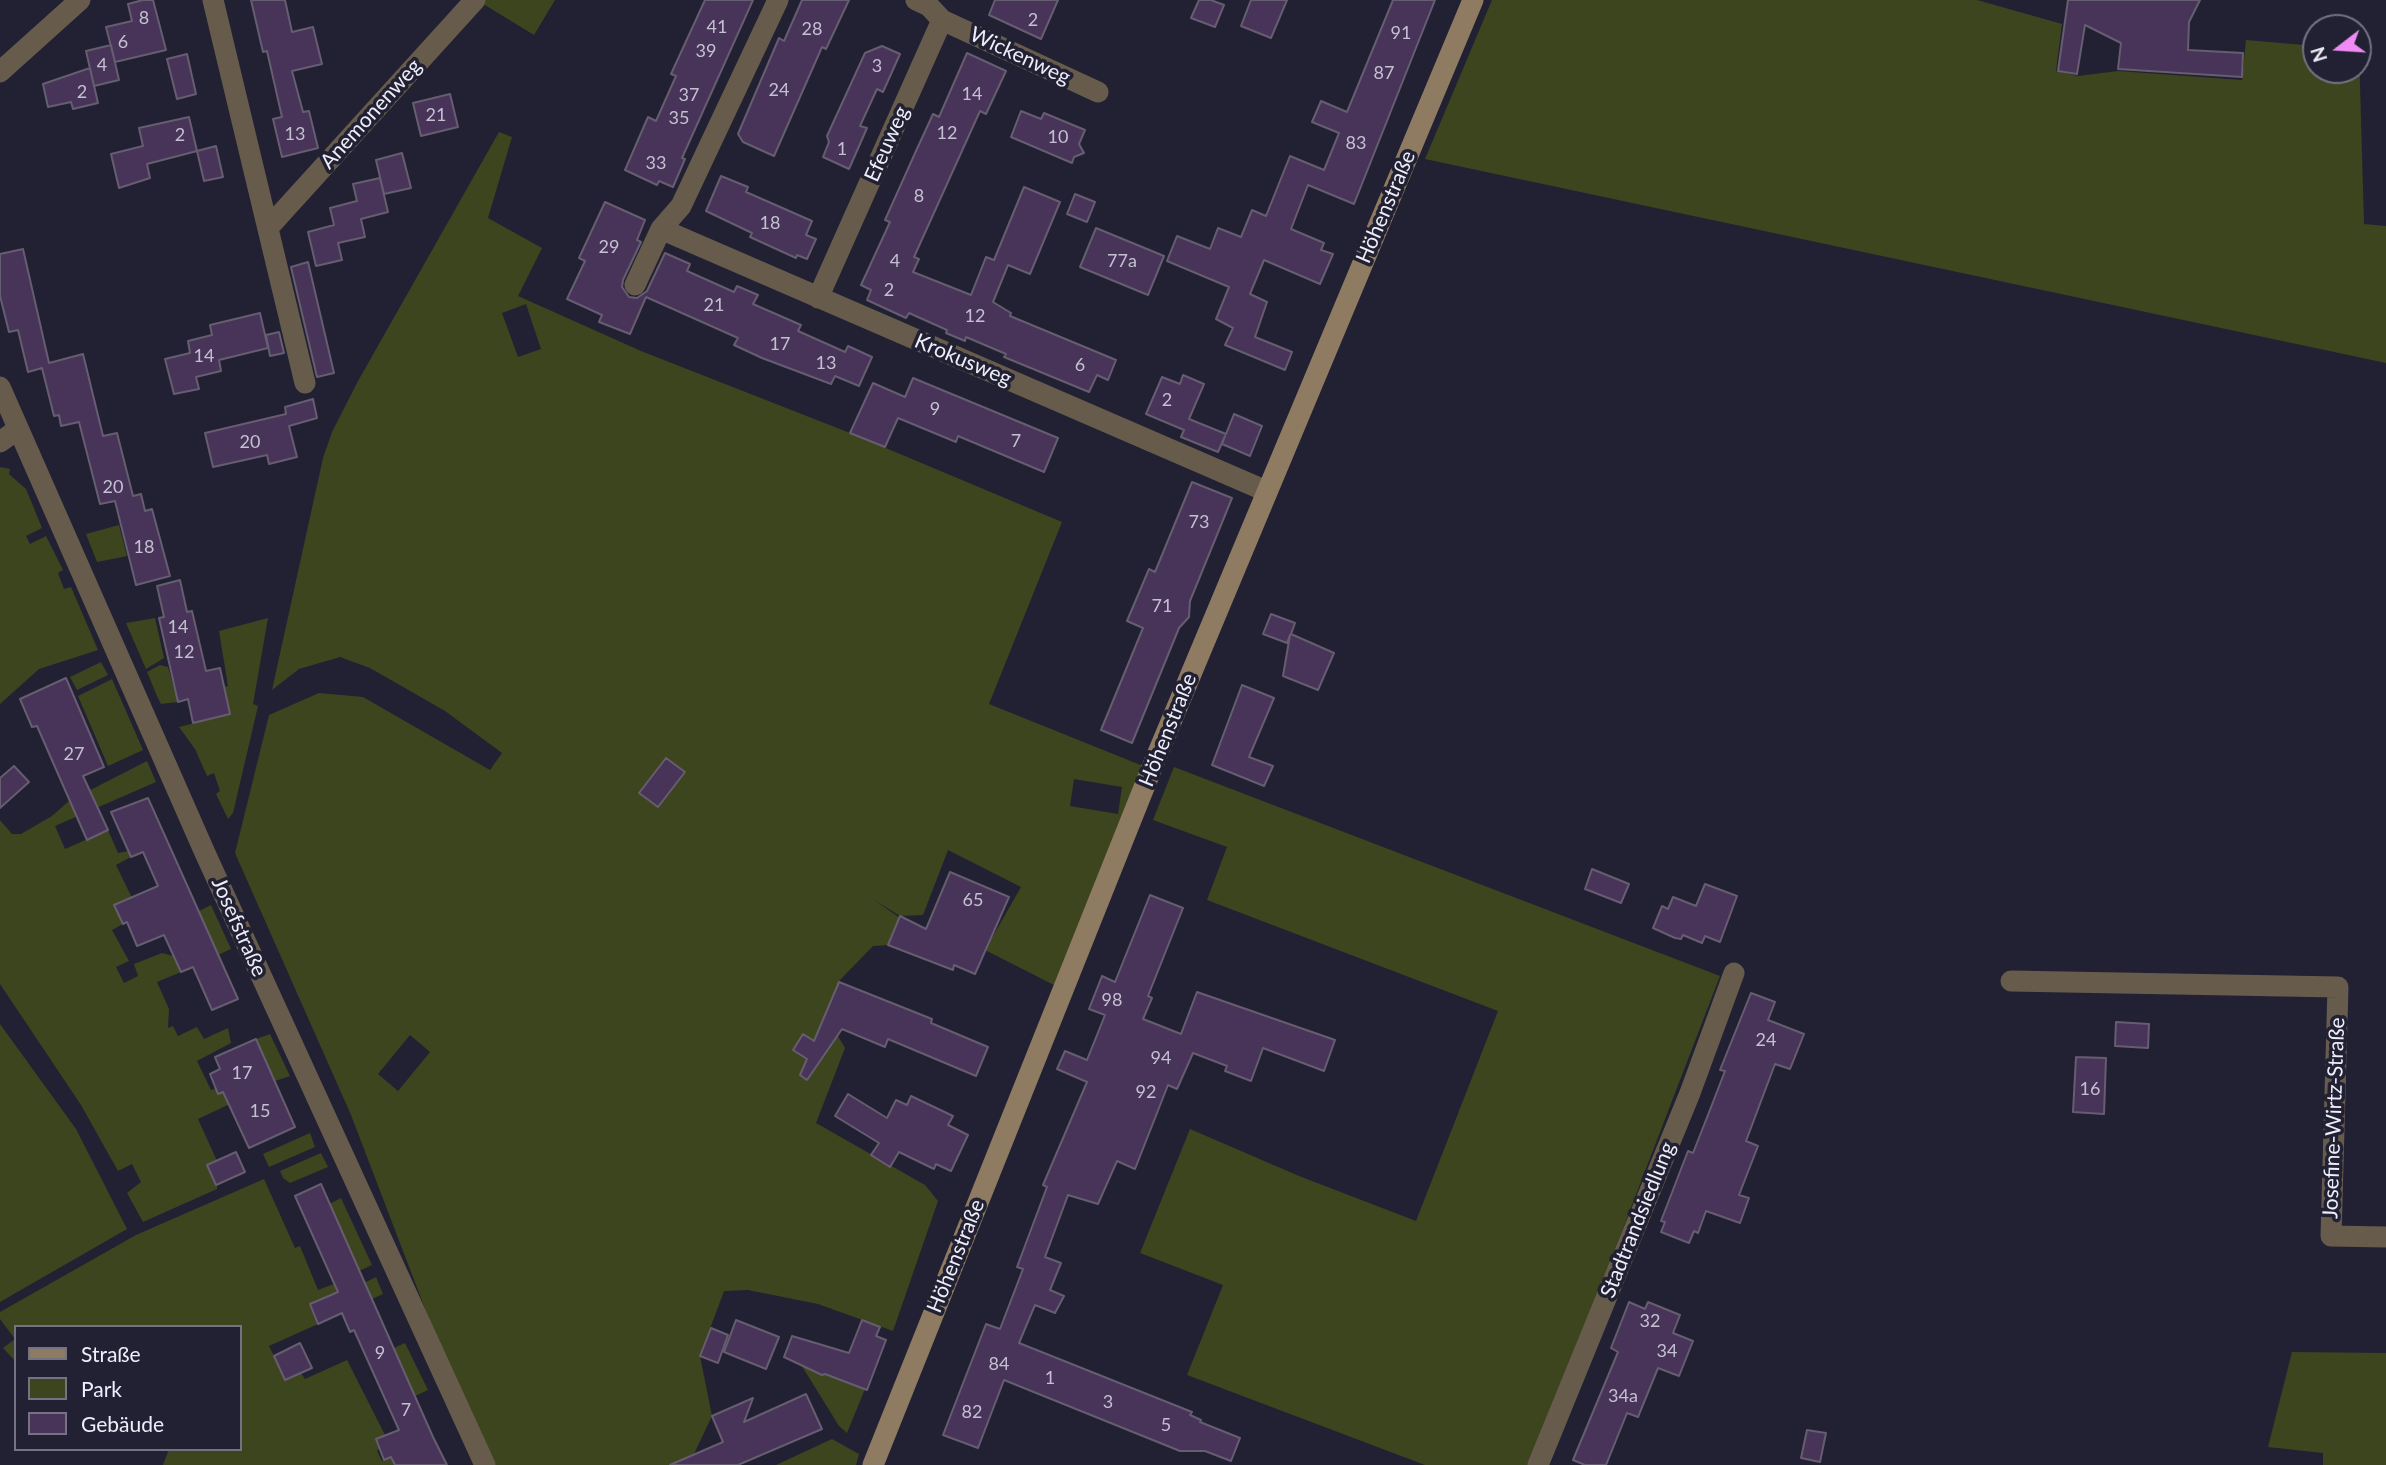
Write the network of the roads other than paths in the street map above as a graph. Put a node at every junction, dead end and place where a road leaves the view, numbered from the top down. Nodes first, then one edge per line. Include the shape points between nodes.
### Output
1 (80, 0) edge
2 (213, 0) edge
3 (475, 0) edge
4 (778, 0) edge
5 (916, 0) edge
6 (1473, 0) edge
7 (942, 20) junction
8 (0, 72) edge
9 (1098, 92) dead end
10 (268, 228) junction
11 (661, 229) junction
12 (635, 285) dead end
13 (818, 298) junction
14 (305, 383) dead end
15 (0, 387) edge
16 (18, 429) junction
17 (0, 442) edge
18 (1266, 491) junction
19 (1734, 973) dead end
20 (2011, 981) dead end
21 (2386, 1237) edge
22 (485, 1465) edge
23 (873, 1465) edge
24 (1538, 1465) edge

1 - 8 street
2 - 10 street
3 - 10 street, Anemonenweg
4 - 11 street via 681,206
5 - 7 street
6 - 18 street, Höhenstraße
7 - 9 street, Wickenweg
7 - 13 street, Efeuweg
10 - 14 street
11 - 12 street
11 - 13 street, Krokusweg
13 - 18 street, Krokusweg
15 - 16 street, Josefstraße
16 - 17 street
16 - 22 street, Josefstraße via 205,853
18 - 23 street, Höhenstraße
19 - 24 street, Stadtrandsiedlung via 1690,1093
20 - 21 street, Josefine-Wirtz-Straße via 2338,987 2331,1236

